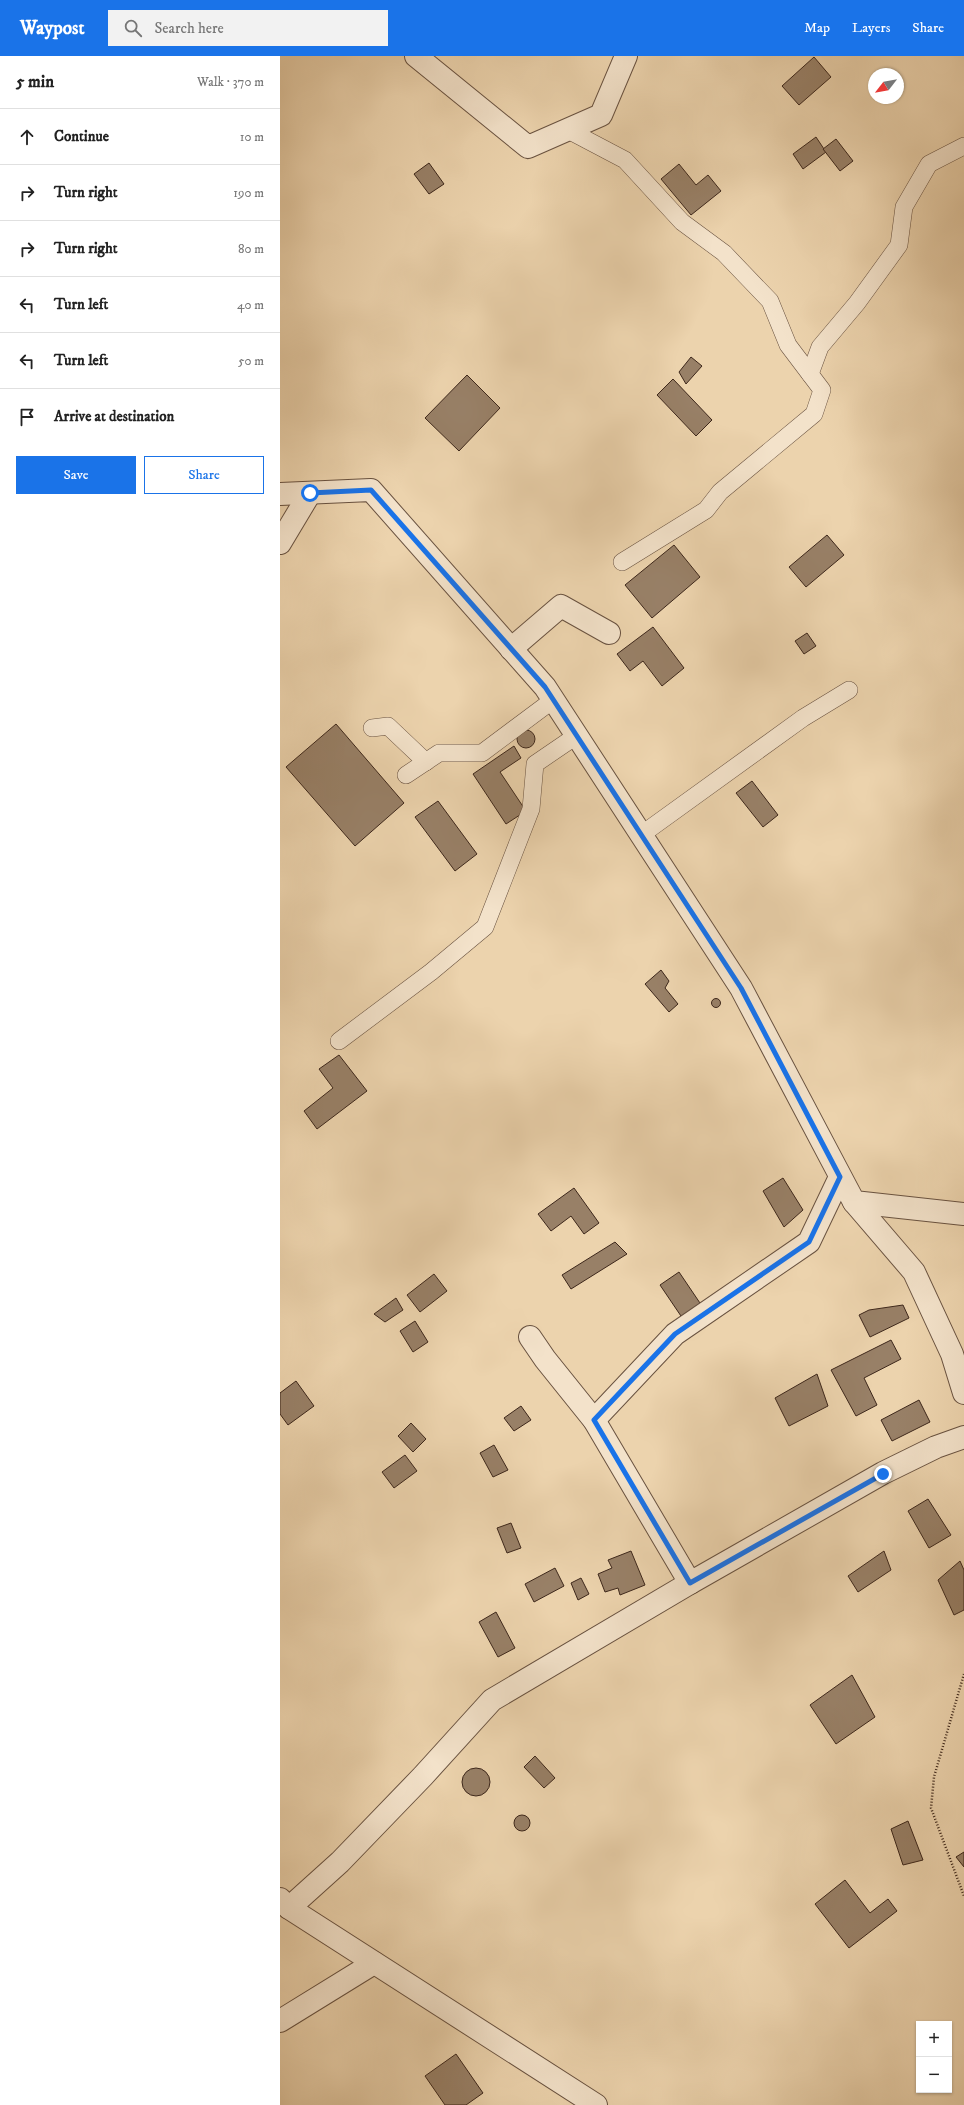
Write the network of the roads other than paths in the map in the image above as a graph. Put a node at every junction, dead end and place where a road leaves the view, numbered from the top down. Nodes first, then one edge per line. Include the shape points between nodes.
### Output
1 (416, 56) edge
2 (626, 56) edge
3 (568, 130) junction
4 (964, 146) edge
5 (810, 374) junction
6 (310, 493) junction
7 (280, 494) edge
8 (280, 543) edge
9 (622, 562) dead end
10 (609, 633) dead end
11 (511, 649) junction
12 (849, 690) dead end
13 (553, 700) junction
14 (372, 728) dead end
15 (576, 736) junction
16 (426, 762) junction
17 (406, 775) dead end
18 (641, 835) junction
19 (339, 1041) dead end
20 (840, 1177) junction
21 (854, 1202) junction
22 (964, 1214) edge
23 (530, 1337) dead end
24 (964, 1393) edge
25 (594, 1420) junction
26 (964, 1437) edge
27 (690, 1583) junction
28 (284, 1904) edge
29 (374, 1963) junction
30 (280, 2021) edge
31 (596, 2105) edge

1 - 3 street via 528,146
2 - 3 street via 601,115
3 - 5 lane via 625,160 682,222 724,253 770,300 788,345
4 - 5 lane via 929,164 904,207 899,245 857,303 820,347
5 - 9 lane via 822,390 814,414 720,492 706,510
6 - 7 street
6 - 8 street
6 - 11 street via 371,490
10 - 11 street via 561,606
11 - 13 street via 545,687
12 - 18 lane via 803,718
13 - 15 street
13 - 16 lane via 482,753 439,753
14 - 16 lane via 388,726
15 - 18 street
15 - 19 lane via 535,764 531,809 485,927 431,972
16 - 17 lane
18 - 20 street via 741,988
20 - 21 street
20 - 25 street via 809,1242 675,1334
21 - 22 street
21 - 24 street via 914,1272 952,1354
23 - 25 street
25 - 27 street
26 - 27 street via 936,1447 883,1474
27 - 28 street via 492,1700 362,1839
28 - 29 street
29 - 30 street
29 - 31 street

